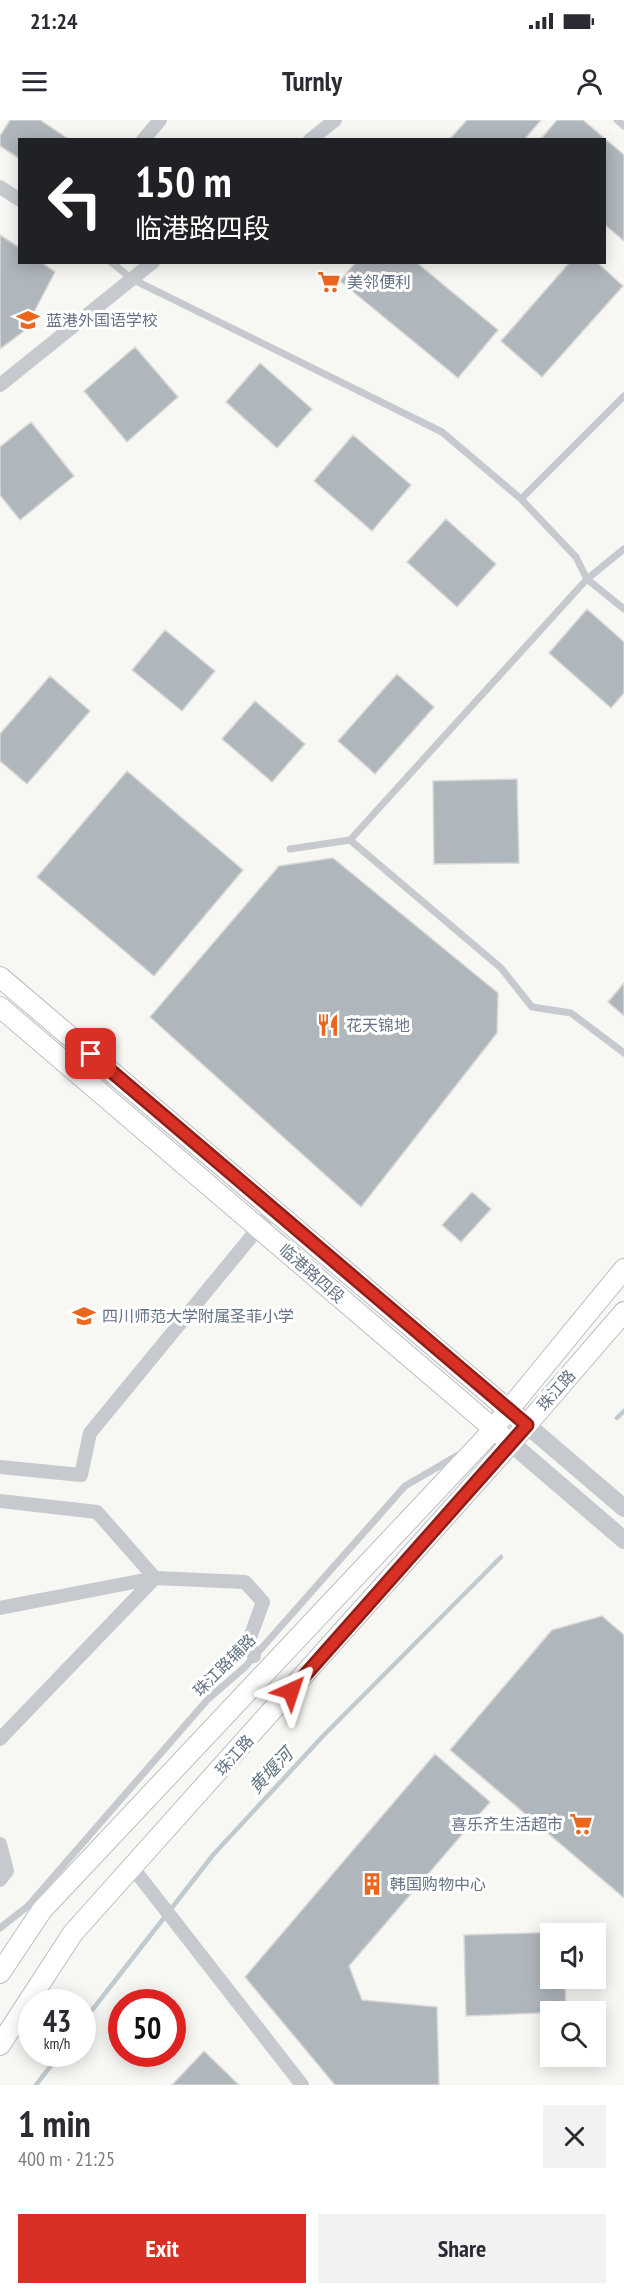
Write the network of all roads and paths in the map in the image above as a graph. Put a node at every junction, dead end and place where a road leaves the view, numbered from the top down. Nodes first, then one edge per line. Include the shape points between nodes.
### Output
1 (160, 120) edge
2 (335, 120) edge
3 (617, 120) edge
4 (624, 126) edge
5 (145, 138) edge
6 (312, 138) edge
7 (0, 188) edge
8 (18, 199) edge
9 (113, 264) edge
10 (151, 264) edge
11 (132, 279) junction
12 (0, 385) edge
13 (624, 396) edge
14 (521, 499) junction
15 (624, 549) edge
16 (587, 579) junction
17 (624, 609) edge
18 (350, 840) junction
19 (290, 849) dead end
20 (0, 977) edge
21 (0, 1007) edge
22 (624, 1053) edge
23 (274, 1209) junction
24 (259, 1227) junction
25 (624, 1269) edge
26 (624, 1312) edge
27 (507, 1410) junction
28 (527, 1425) junction
29 (488, 1435) junction
30 (511, 1443) junction
31 (0, 1467) edge
32 (0, 1501) edge
33 (624, 1508) edge
34 (624, 1540) edge
35 (155, 1578) junction
36 (0, 1608) edge
37 (254, 1656) junction
38 (0, 1739) edge
39 (0, 1844) edge
40 (133, 1868) junction
41 (0, 1880) edge
42 (0, 1928) edge
43 (0, 1973) edge
44 (0, 2045) edge
45 (302, 2085) edge

1 - 5 street
2 - 6 street
3 - 4 lane
7 - 8 street
9 - 11 lane
10 - 11 street
11 - 12 street
11 - 14 lane via 442,432
13 - 14 lane
14 - 16 lane via 576,557
15 - 16 lane
16 - 17 lane
16 - 18 lane
18 - 19 lane
18 - 22 lane via 501,968 532,1007 571,1013
20 - 23 main road, 临港路四段
21 - 24 main road, 临港路四段
23 - 24 street
23 - 27 main road, 临港路四段
24 - 29 main road, 临港路四段
24 - 31 street via 90,1433 81,1475
25 - 27 main road, 珠江路
26 - 28 main road, 珠江路
27 - 28 main road, 临港路四段
27 - 29 main road, 珠江路
28 - 30 main road, 珠江路
28 - 33 street, 临港路四段
29 - 30 main road, 临港路四段
29 - 37 lane, 珠江路辅路 via 405,1486
29 - 43 main road, 珠江路 via 42,1910
30 - 34 street, 临港路四段
30 - 40 main road, 珠江路
32 - 35 street via 97,1512
35 - 36 street
35 - 37 street via 245,1582 263,1602 249,1640
35 - 38 street
37 - 42 lane, 珠江路辅路 via 208,1699 28,1906
39 - 41 street via 7,1871
40 - 44 main road, 珠江路 via 73,1934
40 - 45 street

